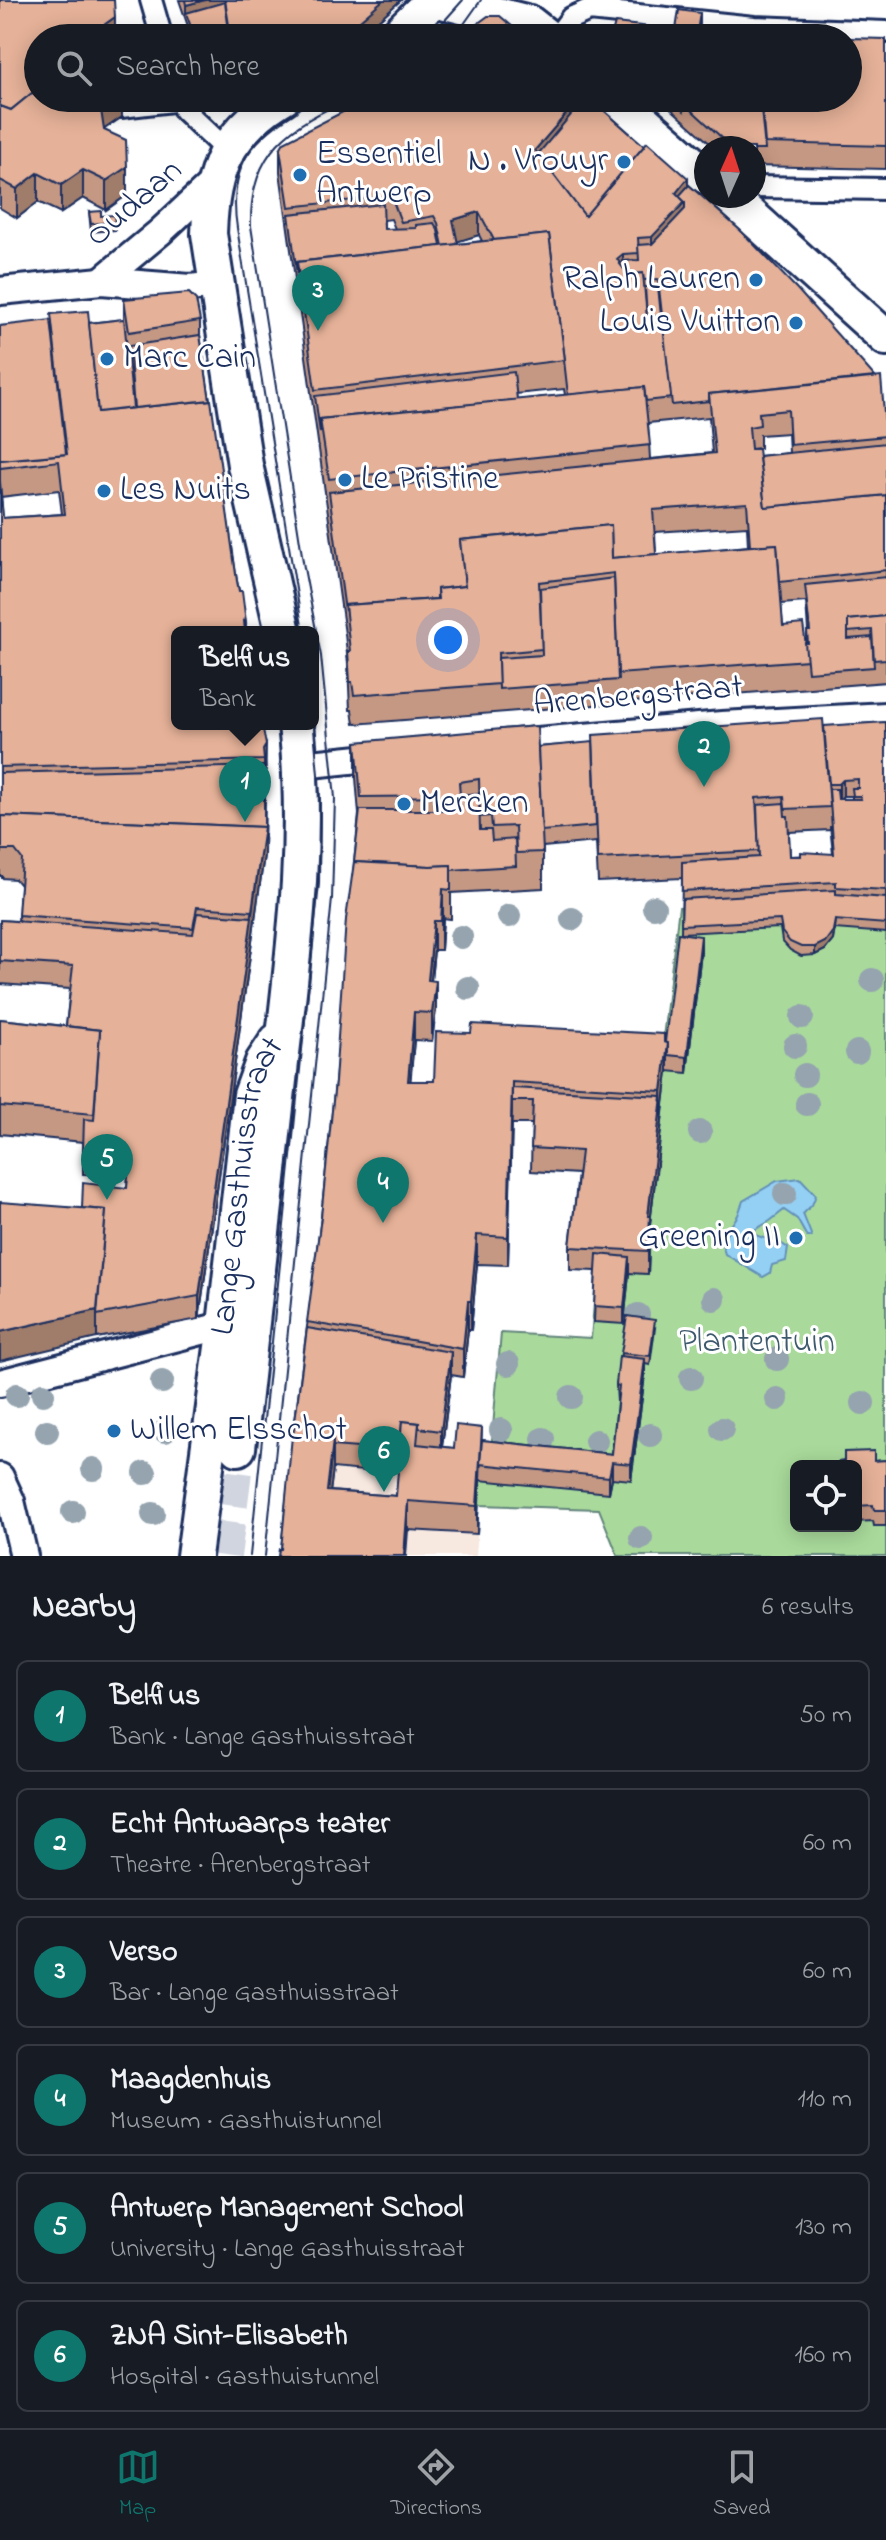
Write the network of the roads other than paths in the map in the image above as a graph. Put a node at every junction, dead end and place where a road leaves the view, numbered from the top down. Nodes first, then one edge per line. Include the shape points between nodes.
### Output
1 (151, 0) edge
2 (436, 0) edge
3 (158, 24) edge
4 (409, 24) edge
5 (535, 24) edge
6 (544, 24) edge
7 (725, 24) edge
8 (862, 31) edge
9 (886, 32) edge
10 (185, 112) edge
11 (263, 112) edge
12 (633, 112) edge
13 (221, 165) junction
14 (694, 165) edge
15 (766, 187) edge
16 (886, 189) edge
17 (742, 208) edge
18 (101, 281) junction
19 (218, 285) junction
20 (0, 291) edge
21 (886, 338) edge
22 (282, 626) edge
23 (886, 716) edge
24 (297, 730) edge
25 (484, 746) edge
26 (408, 754) edge
27 (301, 765) junction
28 (284, 1031) junction
29 (225, 1325) junction
30 (0, 1383) edge
31 (238, 1448) tunnel mouth
32 (0, 1477) edge
33 (24, 1556) edge
34 (194, 1556) edge

1 - 3 street
2 - 4 street
2 - 5 street
6 - 7 street via 589,10
8 - 9 street
10 - 13 street
11 - 13 street via 236,135
12 - 14 street
13 - 18 street, Oudaan via 160,232
13 - 19 street via 209,234
15 - 16 street
17 - 21 street
18 - 19 street, Oudaan
18 - 20 street, Oudaan
19 - 22 street via 245,465
23 - 25 street, Arenbergstraat
24 - 27 street, Lange Gasthuisstraat
26 - 27 street
27 - 28 street, Lange Gasthuisstraat via 301,868
28 - 29 street, Lange Gasthuisstraat via 263,1062 251,1095
28 - 31 street
29 - 30 street
29 - 34 street, Lange Gasthuisstraat
32 - 33 street

